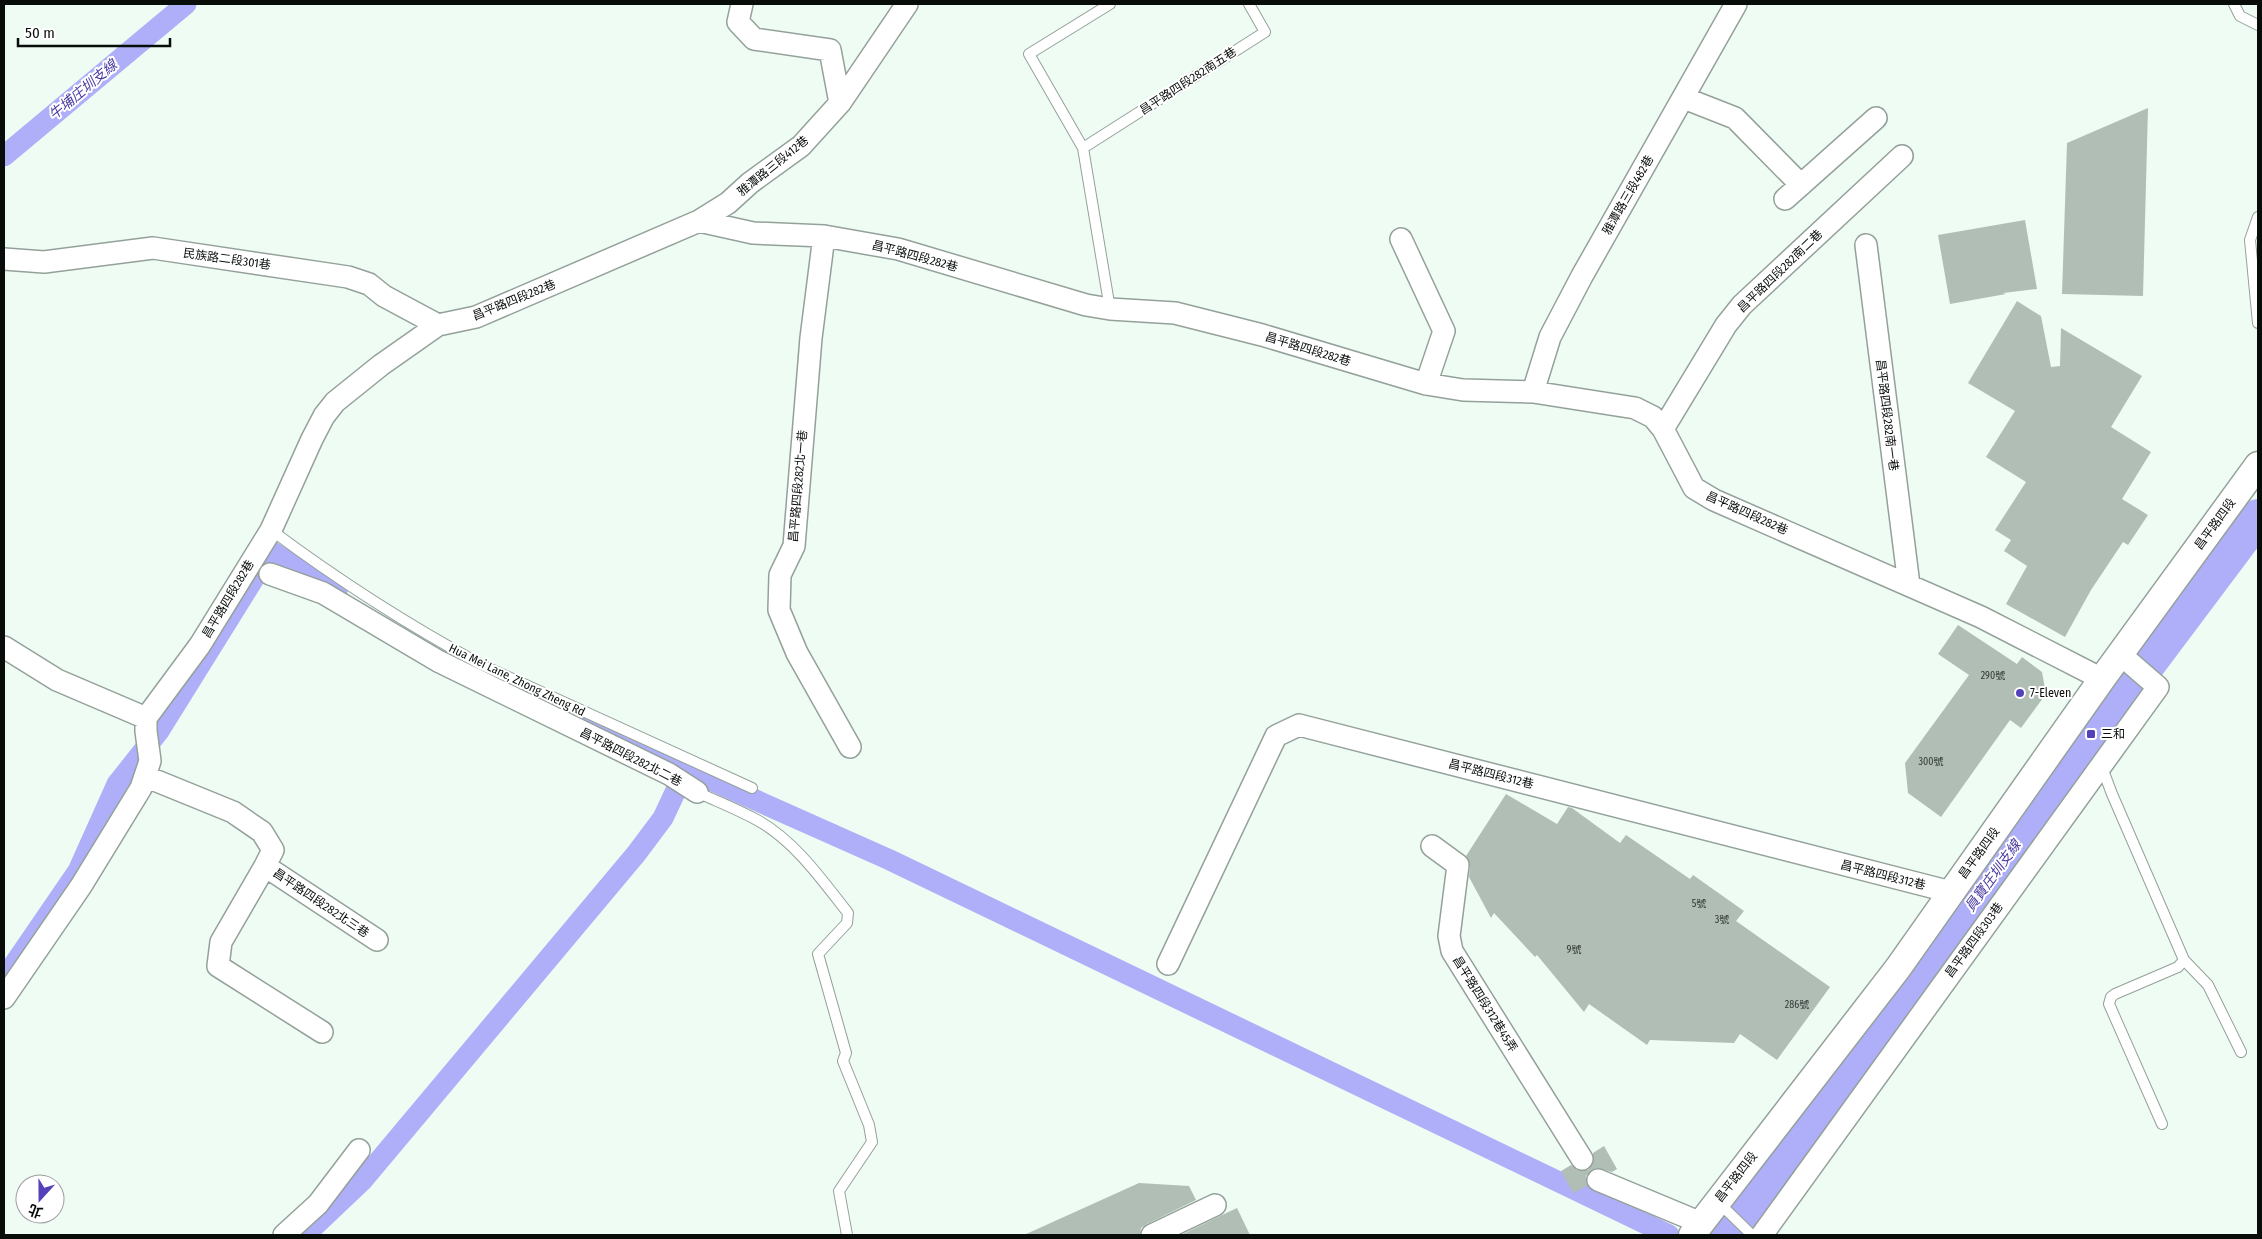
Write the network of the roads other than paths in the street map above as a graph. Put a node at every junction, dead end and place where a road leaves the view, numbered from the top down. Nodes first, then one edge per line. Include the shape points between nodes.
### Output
1 (742, 4) edge
2 (907, 4) edge
3 (1110, 4) edge
4 (1248, 4) edge
5 (1736, 4) edge
6 (2234, 4) edge
7 (2258, 24) edge
8 (1684, 98) junction
9 (840, 102) junction
10 (1876, 118) dead end
11 (1084, 148) junction
12 (1902, 156) dead end
13 (1801, 185) junction
14 (1785, 199) dead end
15 (2258, 217) edge
16 (699, 221) junction
17 (824, 236) junction
18 (1401, 239) dead end
19 (1866, 245) dead end
20 (4, 259) edge
21 (1110, 309) junction
22 (2258, 323) edge
23 (438, 325) junction
24 (1426, 384) junction
25 (1533, 392) junction
26 (1663, 429) junction
27 (2258, 465) edge
28 (271, 530) junction
29 (258, 569) junction
30 (1909, 584) junction
31 (4, 647) edge
32 (2120, 654) junction
33 (482, 665) junction
34 (2102, 679) junction
35 (490, 688) junction
36 (146, 725) junction
37 (850, 747) dead end
38 (2101, 764) junction
39 (148, 769) junction
40 (752, 788) dead end
41 (697, 792) joint
42 (1432, 846) dead end
43 (265, 866) junction
44 (1951, 892) junction
45 (377, 940) dead end
46 (2184, 960) junction
47 (1168, 964) dead end
48 (4, 998) edge
49 (322, 1032) dead end
50 (2241, 1052) dead end
51 (2162, 1124) dead end
52 (359, 1150) dead end
53 (1582, 1158) dead end
54 (1598, 1180) dead end
55 (1215, 1205) dead end
56 (1723, 1206) junction
57 (1696, 1229) edge
58 (284, 1235) edge
59 (847, 1235) edge
60 (1152, 1235) edge
61 (1752, 1235) edge
62 (1762, 1235) edge

1 - 9 street via 738,22 754,39 830,50
2 - 9 street, 雅潭路三段412巷
3 - 11 lane via 1029,54
4 - 11 lane, 昌平路四段282南五巷 via 1265,32
5 - 8 street, 雅潭路三段482巷
6 - 7 lane via 2240,16
8 - 13 street via 1735,118
8 - 25 street, 雅潭路三段482巷 via 1550,337
9 - 16 street, 雅潭路三段412巷 via 801,146
10 - 13 street
11 - 21 lane
12 - 26 street, 昌平路四段282南二巷 via 1742,305
13 - 14 street
15 - 22 lane via 2250,240
16 - 17 street, 昌平路四段282巷 via 753,233
16 - 23 street, 昌平路四段282巷 via 476,317
17 - 21 street, 昌平路四段282巷 via 898,249 1086,305
17 - 37 street, 昌平路四段282北一巷 via 811,338 794,546 780,574 779,610 797,653
18 - 24 street via 1444,331
19 - 30 street, 昌平路四段282南一巷
20 - 23 street, 民族路二段301巷 via 44,262 153,248 329,274 369,284 384,296
21 - 24 street, 昌平路四段282巷 via 1175,313 1262,335
23 - 28 street, 昌平路四段282巷 via 381,364 335,402 312,438
24 - 25 street, 昌平路四段282巷 via 1463,390
25 - 26 street, 昌平路四段282巷 via 1635,408 1653,417
26 - 30 street, 昌平路四段282巷 via 1694,488 1714,500
27 - 32 street, 昌平路四段
28 - 29 street, 昌平路四段282巷
28 - 33 lane, Hua Mei Lane, Zhong Zheng Rd via 334,577
29 - 35 street, 昌平路四段282北二巷 via 323,593
29 - 36 street, 昌平路四段282巷 via 200,645
30 - 34 street, 昌平路四段282巷
31 - 36 street via 57,680
32 - 34 street, 昌平路四段
32 - 38 street, 昌平路四段303巷 via 2158,687
33 - 35 lane
33 - 40 lane, Hua Mei Lane, Zhong Zheng Rd
34 - 44 street, 昌平路四段
35 - 41 street, 昌平路四段282北二巷 via 668,774
36 - 39 street
38 - 46 lane
38 - 62 street, 昌平路四段303巷
39 - 43 street, 昌平路四段282北三巷 via 233,812 262,832 273,850
39 - 48 street via 81,886
41 - 59 lane, 昌平路四段282北二巷 via 772,830 815,870 848,914 846,923 818,954 846,1053 843,1061 869,1125 872,1142 839,1191
42 - 53 street, 昌平路四段312巷45弄 via 1458,865 1449,936 1452,951
43 - 45 street, 昌平路四段282北三巷
43 - 49 street, 昌平路四段282北三巷 via 221,942 218,966
44 - 47 street, 昌平路四段312巷 via 1299,725 1276,736
44 - 56 street, 昌平路四段
46 - 50 lane via 2208,985
46 - 51 lane via 2178,967 2116,994 2109,1004
52 - 58 street via 318,1204
54 - 57 street
55 - 60 street
56 - 57 street, 昌平路四段
56 - 61 lane

